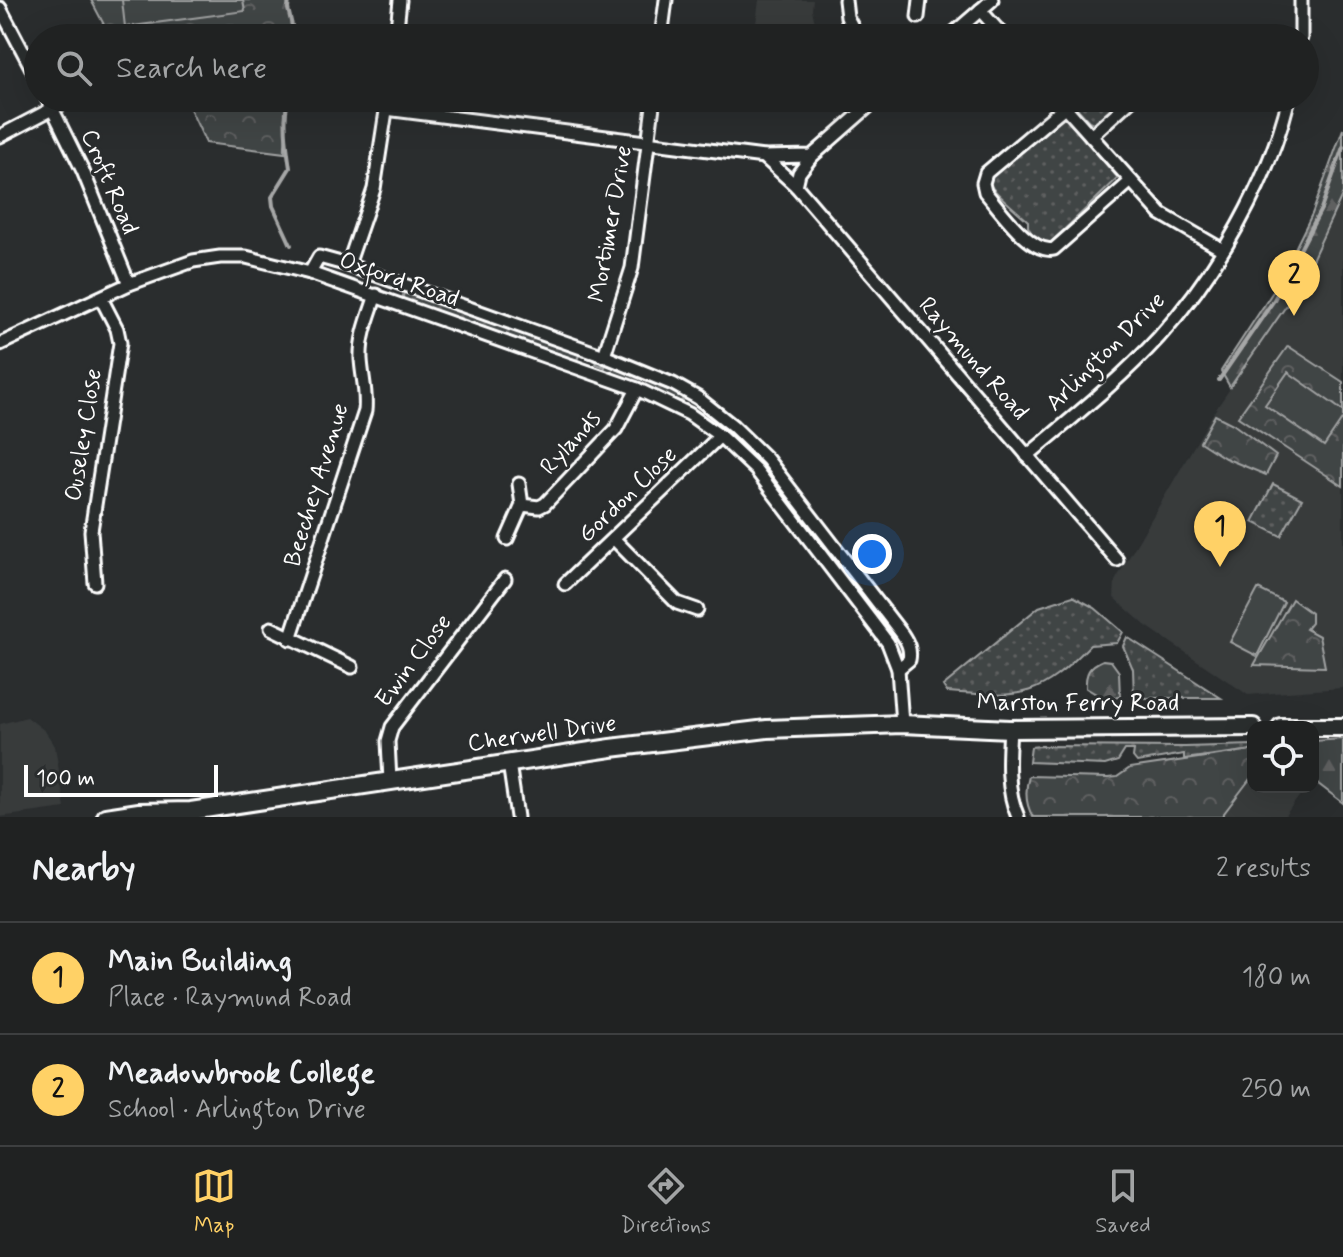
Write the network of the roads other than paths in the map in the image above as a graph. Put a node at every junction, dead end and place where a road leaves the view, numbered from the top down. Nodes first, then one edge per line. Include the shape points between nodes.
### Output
1 (400, 0) edge
2 (666, 0) edge
3 (845, 0) edge
4 (920, 0) edge
5 (992, 0) edge
6 (1301, 0) edge
7 (0, 8) edge
8 (980, 10) junction
9 (918, 17) dead end
10 (397, 24) edge
11 (663, 24) edge
12 (851, 24) edge
13 (964, 24) edge
14 (992, 24) edge
15 (1301, 24) edge
16 (24, 53) edge
17 (38, 112) edge
18 (54, 112) edge
19 (386, 112) edge
20 (450, 112) edge
21 (652, 112) edge
22 (862, 112) edge
23 (1050, 112) edge
24 (1070, 112) edge
25 (1118, 112) edge
26 (1284, 112) edge
27 (0, 136) edge
28 (1091, 136) junction
29 (648, 140) junction
30 (812, 156) junction
31 (764, 157) junction
32 (1131, 181) junction
33 (796, 186) junction
34 (1223, 250) junction
35 (348, 265) junction
36 (310, 273) junction
37 (129, 284) junction
38 (376, 295) junction
39 (101, 298) junction
40 (0, 344) edge
41 (604, 356) junction
42 (637, 389) junction
43 (698, 398) junction
44 (689, 414) junction
45 (720, 436) junction
46 (1027, 456) junction
47 (519, 484) dead end
48 (522, 505) junction
49 (507, 539) dead end
50 (614, 539) junction
51 (1117, 560) dead end
52 (505, 579) dead end
53 (95, 583) dead end
54 (565, 584) dead end
55 (697, 610) dead end
56 (271, 628) dead end
57 (290, 639) junction
58 (352, 667) dead end
59 (898, 669) junction
60 (902, 724) junction
61 (1247, 727) edge
62 (1319, 727) edge
63 (1343, 727) edge
64 (1010, 729) junction
65 (509, 763) junction
66 (390, 781) junction
67 (191, 811) junction
68 (106, 817) edge
69 (173, 817) edge
70 (517, 817) edge
71 (1018, 817) edge

1 - 10 street
2 - 11 street
3 - 12 street
4 - 9 street
5 - 8 street
6 - 15 street
7 - 16 street
8 - 13 street
8 - 14 street
17 - 27 street
18 - 37 street, Croft Road
19 - 35 street via 374,189
20 - 29 street
21 - 29 street, Mortimer Drive
22 - 30 street
23 - 32 street via 986,173 983,183 985,192 1032,245 1054,249
24 - 28 street
25 - 28 street
26 - 34 street, Arlington Drive via 1253,197
28 - 32 street
29 - 31 street
29 - 41 street, Mortimer Drive via 632,268
30 - 31 street
30 - 33 street
31 - 33 street, Raymund Road
32 - 34 street via 1161,214
33 - 46 street, Raymund Road
34 - 46 street, Arlington Drive via 1158,338
35 - 36 street, Oxford Road via 319,257
35 - 41 street, Oxford Road
36 - 37 street via 260,259 220,257
36 - 38 street, Oxford Road
37 - 39 street
38 - 42 street, Oxford Road
38 - 57 street, Beechey Avenue via 362,344 365,411
39 - 40 street
39 - 53 street, Ouseley Close via 120,343 91,531
41 - 43 street, Oxford Road
42 - 44 street, Oxford Road
42 - 48 street, Rylands via 616,429 545,504
43 - 44 street
43 - 59 street, Oxford Road via 767,459 883,608 910,650 909,660
44 - 45 street, Oxford Road
45 - 50 street, Gordon Close
45 - 59 street, Oxford Road via 769,486 871,617
46 - 51 street, Raymund Road
47 - 48 street, Rylands
48 - 49 street
50 - 54 street, Gordon Close
50 - 55 street via 677,603
52 - 66 street, Ewin Close via 392,727
56 - 57 street
57 - 58 street
59 - 60 street, Oxford Road
60 - 64 main road, Marston Ferry Road
60 - 65 main road, Cherwell Drive via 767,729
61 - 64 main road, Marston Ferry Road
62 - 63 main road
64 - 71 street via 1011,800
65 - 66 main road, Cherwell Drive
65 - 70 street
66 - 67 main road, Cherwell Drive
67 - 68 main road, Cherwell Drive
67 - 69 main road, Cherwell Drive

